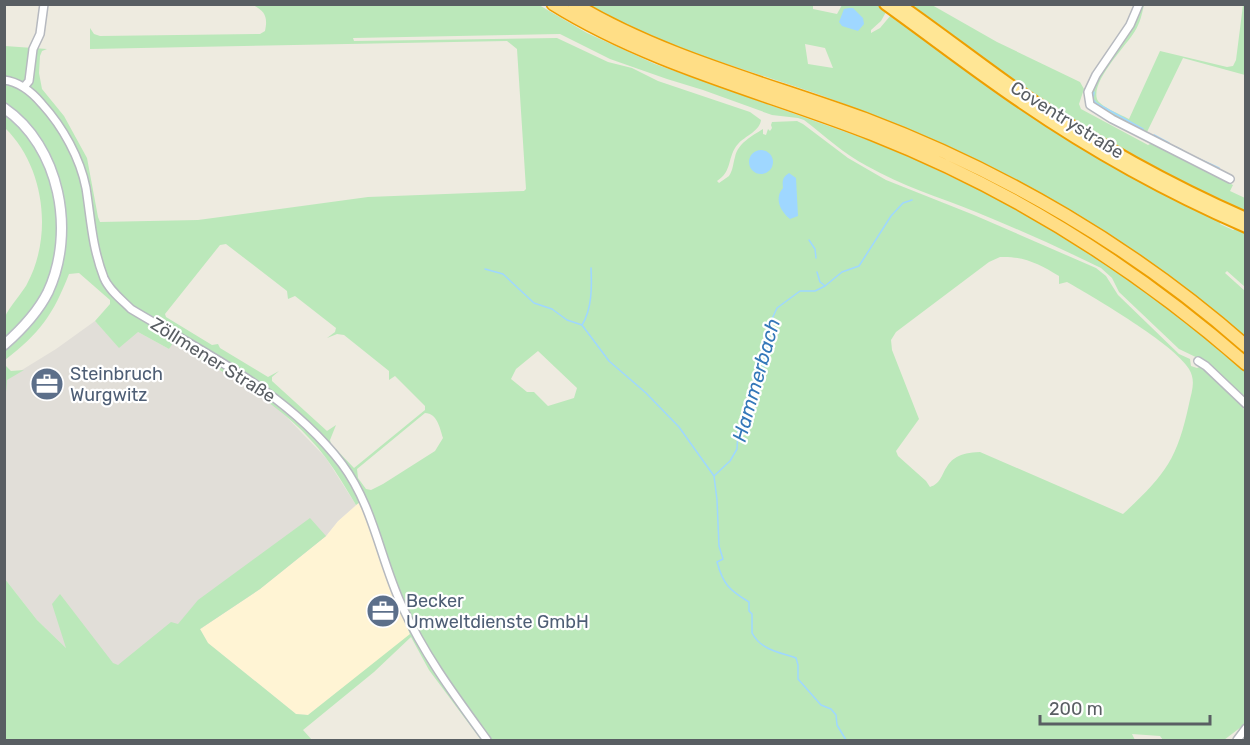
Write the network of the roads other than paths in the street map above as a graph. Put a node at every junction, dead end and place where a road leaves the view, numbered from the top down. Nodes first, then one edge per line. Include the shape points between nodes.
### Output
1 (44, 4) edge
2 (553, 4) edge
3 (574, 4) edge
4 (885, 4) edge
5 (899, 4) edge
6 (1138, 4) edge
7 (4, 80) edge
8 (4, 85) edge
9 (22, 86) junction
10 (4, 108) edge
11 (1230, 179) dead end
12 (1245, 218) edge
13 (1245, 226) edge
14 (4, 345) edge
15 (1245, 346) edge
16 (1198, 361) dead end
17 (1245, 364) edge
18 (1245, 404) edge
19 (1245, 728) edge
20 (487, 741) edge
21 (1237, 741) edge

1 - 9 street via 29,81
2 - 17 highway via 589,26 658,57 872,134 1000,193 1129,272
3 - 15 highway via 635,36 866,120 1009,184 1134,260
4 - 13 highway via 1065,131 1130,170
5 - 12 highway, Coventrystraße via 1069,124 1143,167
6 - 11 street via 1131,25 1096,75 1088,92 1090,105
7 - 9 street
8 - 9 street
9 - 20 street, Zöllmener Straße via 47,109 78,161 92,239 105,280 131,309 265,390 311,429 343,466 366,504 401,605 430,661
10 - 14 main road via 18,118 39,147 56,181 62,224 59,258 48,292 22,330
16 - 18 street
19 - 21 street

